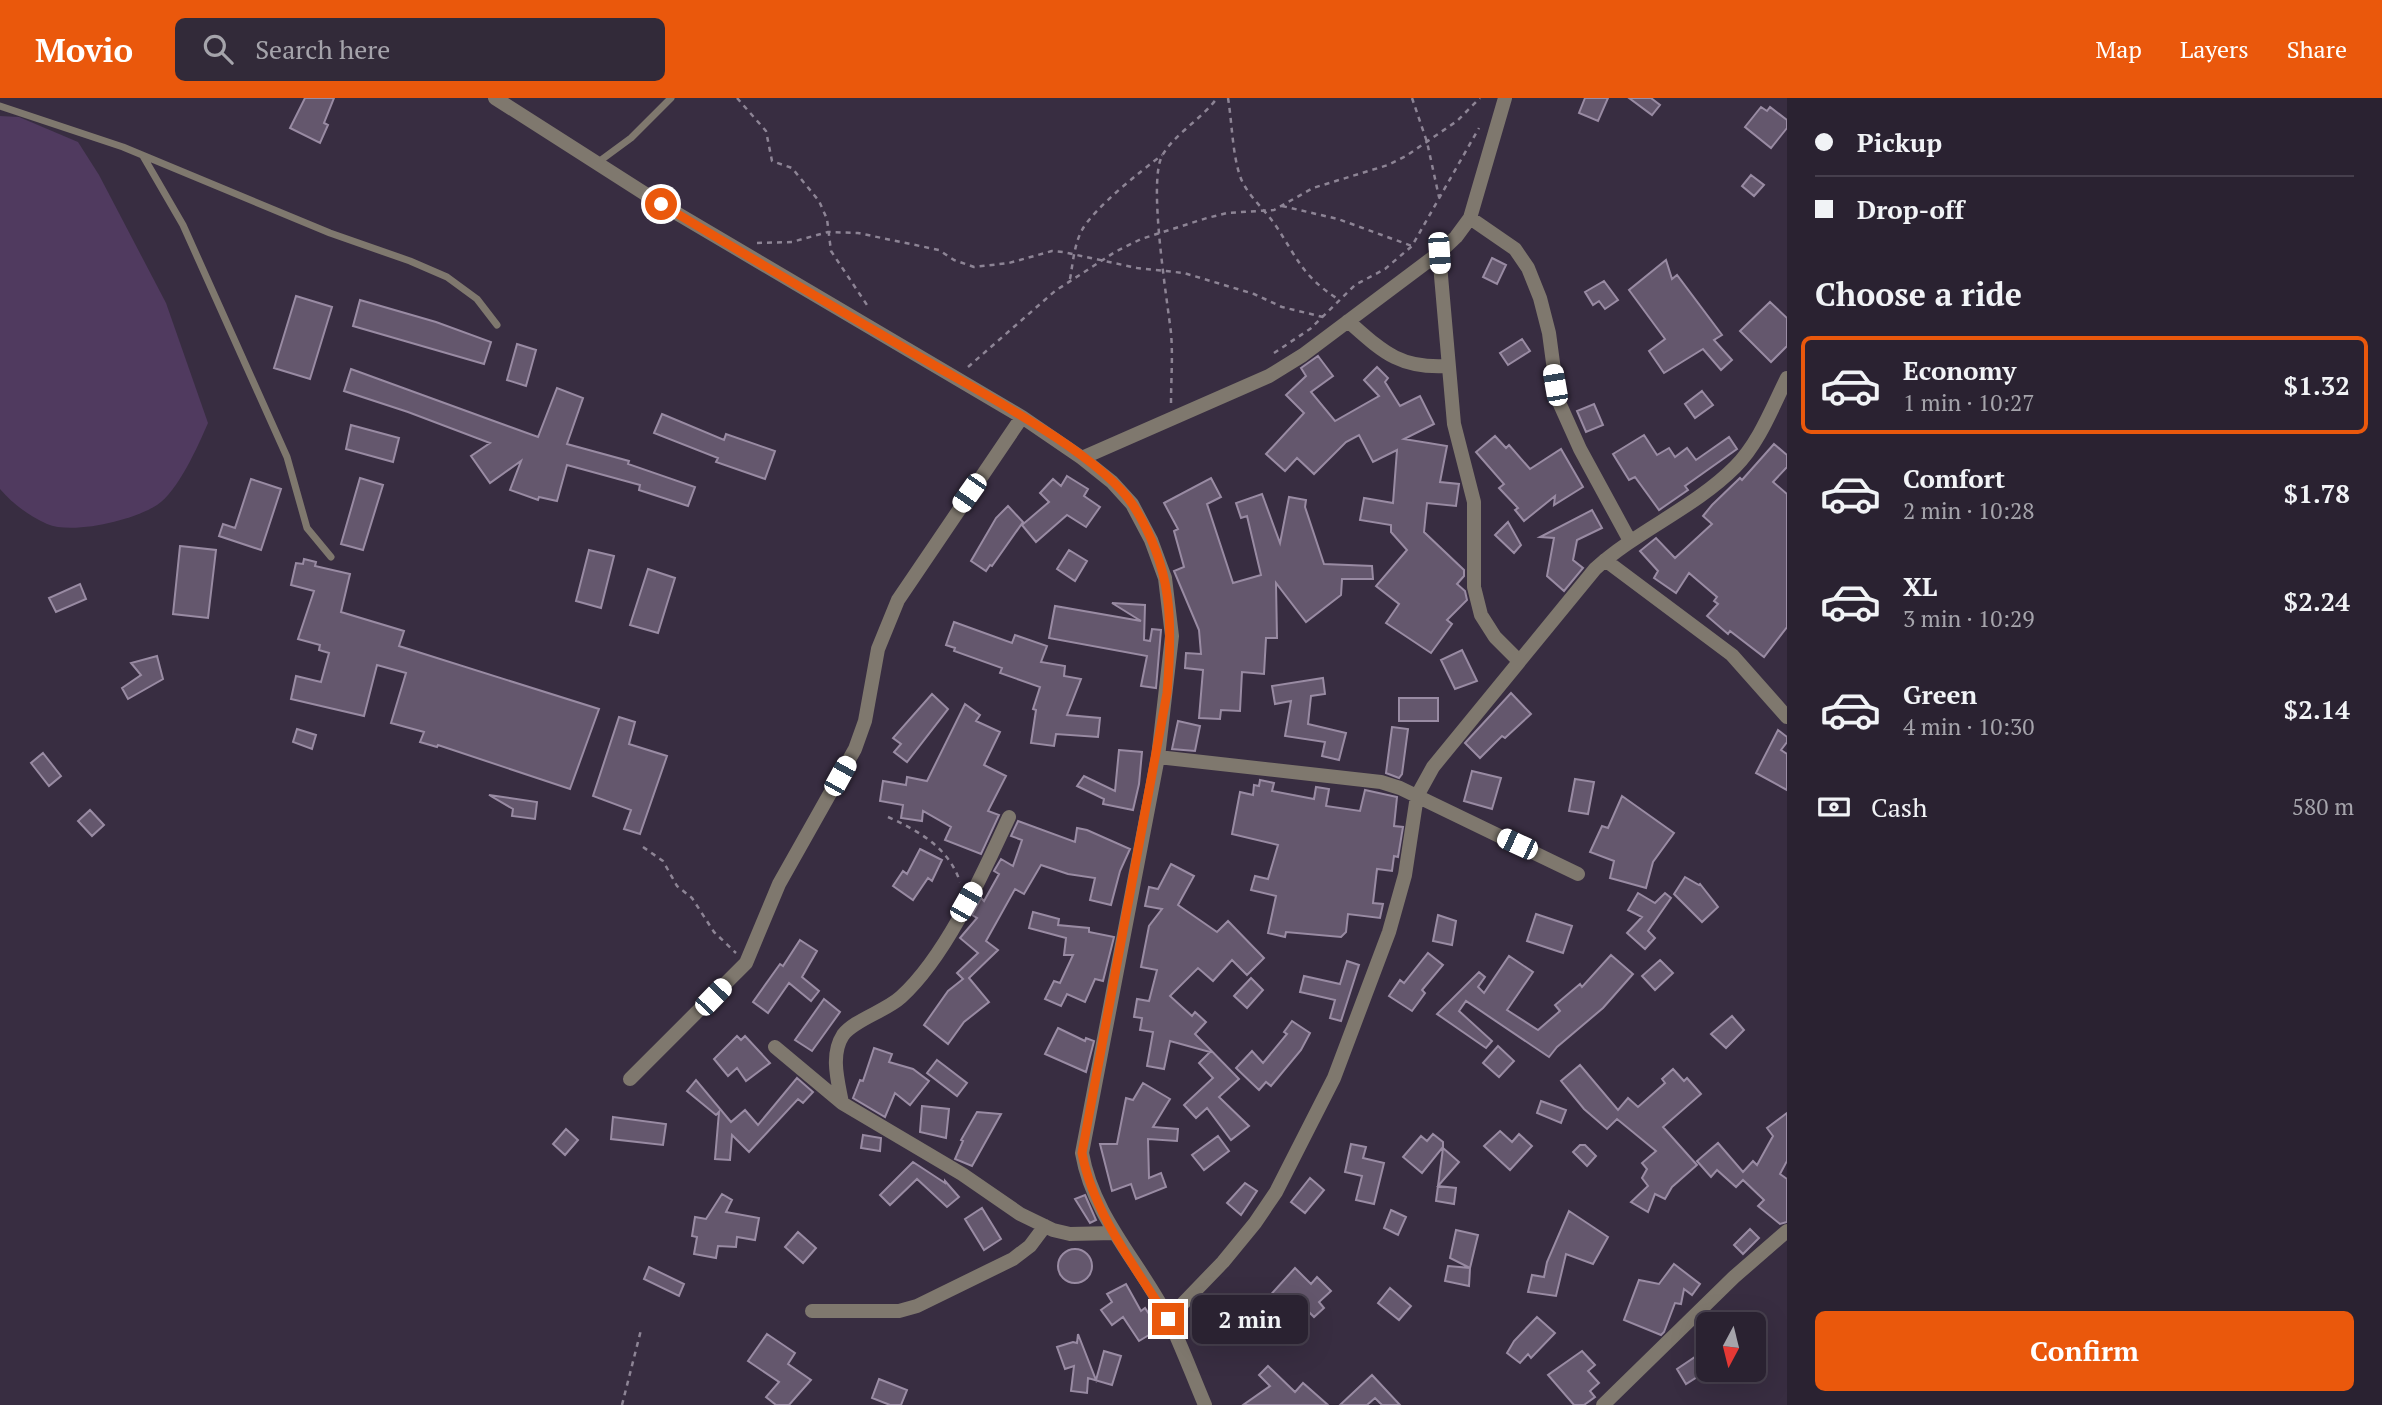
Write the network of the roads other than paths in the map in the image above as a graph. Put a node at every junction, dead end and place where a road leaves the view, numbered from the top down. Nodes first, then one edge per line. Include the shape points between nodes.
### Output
1 (495, 98) edge
2 (671, 98) edge
3 (1505, 98) edge
4 (0, 106) edge
5 (143, 156) junction
6 (596, 163) junction
7 (1470, 218) junction
8 (1439, 253) junction
9 (1348, 321) junction
10 (497, 325) dead end
11 (1448, 366) junction
12 (1787, 378) edge
13 (1022, 417) junction
14 (1083, 458) junction
15 (1630, 541) junction
16 (331, 557) dead end
17 (1605, 560) junction
18 (1519, 661) junction
19 (1787, 717) edge
20 (1158, 757) junction
21 (1417, 796) junction
22 (1009, 817) dead end
23 (1578, 874) dead end
24 (775, 1047) dead end
25 (630, 1079) dead end
26 (842, 1103) junction
27 (1045, 1226) junction
28 (1787, 1231) edge
29 (1114, 1233) junction
30 (812, 1311) dead end
31 (1168, 1319) junction
32 (1205, 1405) edge
33 (1603, 1405) edge

1 - 6 street
2 - 6 lane via 645,126
3 - 7 street
4 - 5 lane
5 - 10 lane via 447,277 477,299
5 - 16 lane via 183,225 282,445 307,527
6 - 13 street
7 - 8 street
7 - 15 street via 1515,249 1528,268 1549,333 1558,400
8 - 9 street
8 - 11 street
9 - 11 street via 1396,359 1428,367
9 - 14 street via 1269,376
11 - 18 street via 1454,424 1474,502 1474,587 1481,615
12 - 15 street via 1737,465
13 - 14 street
13 - 25 street via 898,600 878,649 865,721 855,748 779,884 746,962
14 - 20 street via 1132,504 1165,578 1172,636
15 - 17 street
17 - 18 street
17 - 19 street via 1732,655
18 - 21 street via 1440,757
20 - 21 street via 1381,782
20 - 29 street via 1082,1153 1086,1173
21 - 23 street
21 - 31 street via 1405,875 1389,932 1334,1078 1276,1192 1255,1223
22 - 26 street via 935,956 902,996 844,1033 835,1061
24 - 26 street
26 - 27 street
27 - 29 street via 1070,1234
27 - 30 street via 1013,1259 917,1306 899,1311
28 - 33 street
29 - 31 street
31 - 32 street

